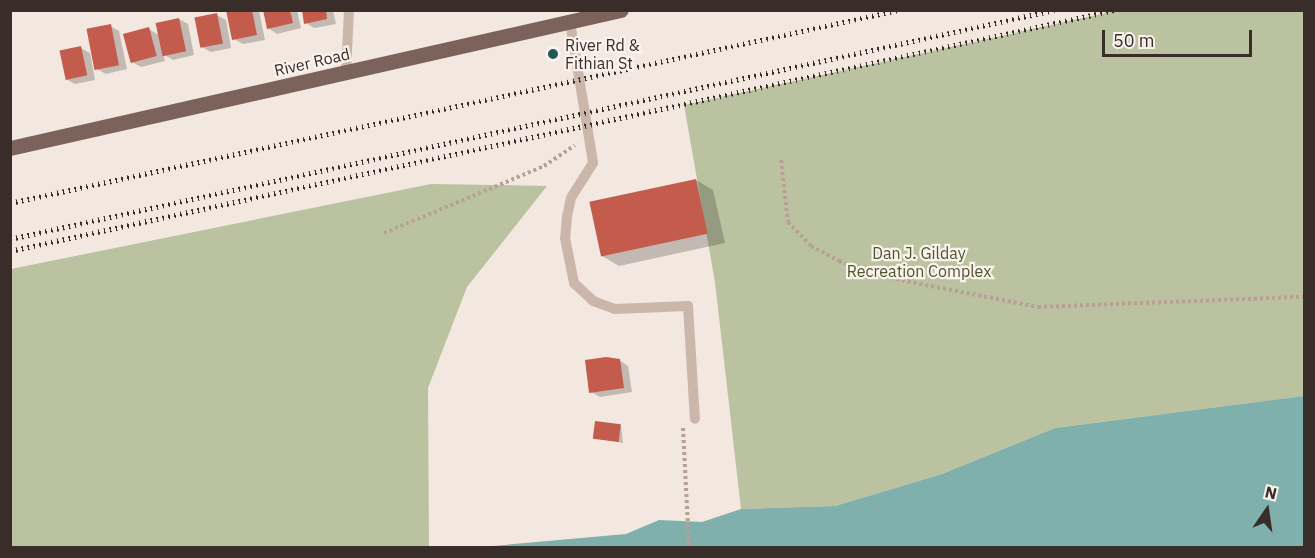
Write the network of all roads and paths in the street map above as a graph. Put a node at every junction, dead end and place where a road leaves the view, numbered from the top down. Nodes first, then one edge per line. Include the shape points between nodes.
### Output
1 (349, 10) edge
2 (621, 10) edge
3 (570, 22) junction
4 (346, 73) junction
5 (586, 126) junction
6 (10, 148) edge
7 (781, 160) dead end
8 (384, 233) dead end
9 (1305, 297) edge
10 (695, 419) dead end
11 (682, 426) dead end
12 (689, 545) edge

1 - 4 lane
2 - 3 main road, River Road
3 - 4 main road, River Road
3 - 5 lane
4 - 6 main road, River Road
5 - 8 path via 573,147 544,166
5 - 10 lane via 593,164 571,198 565,238 574,283 593,301 615,309 688,306
7 - 9 path via 788,222 811,246 839,261 910,284 1038,307
11 - 12 path

